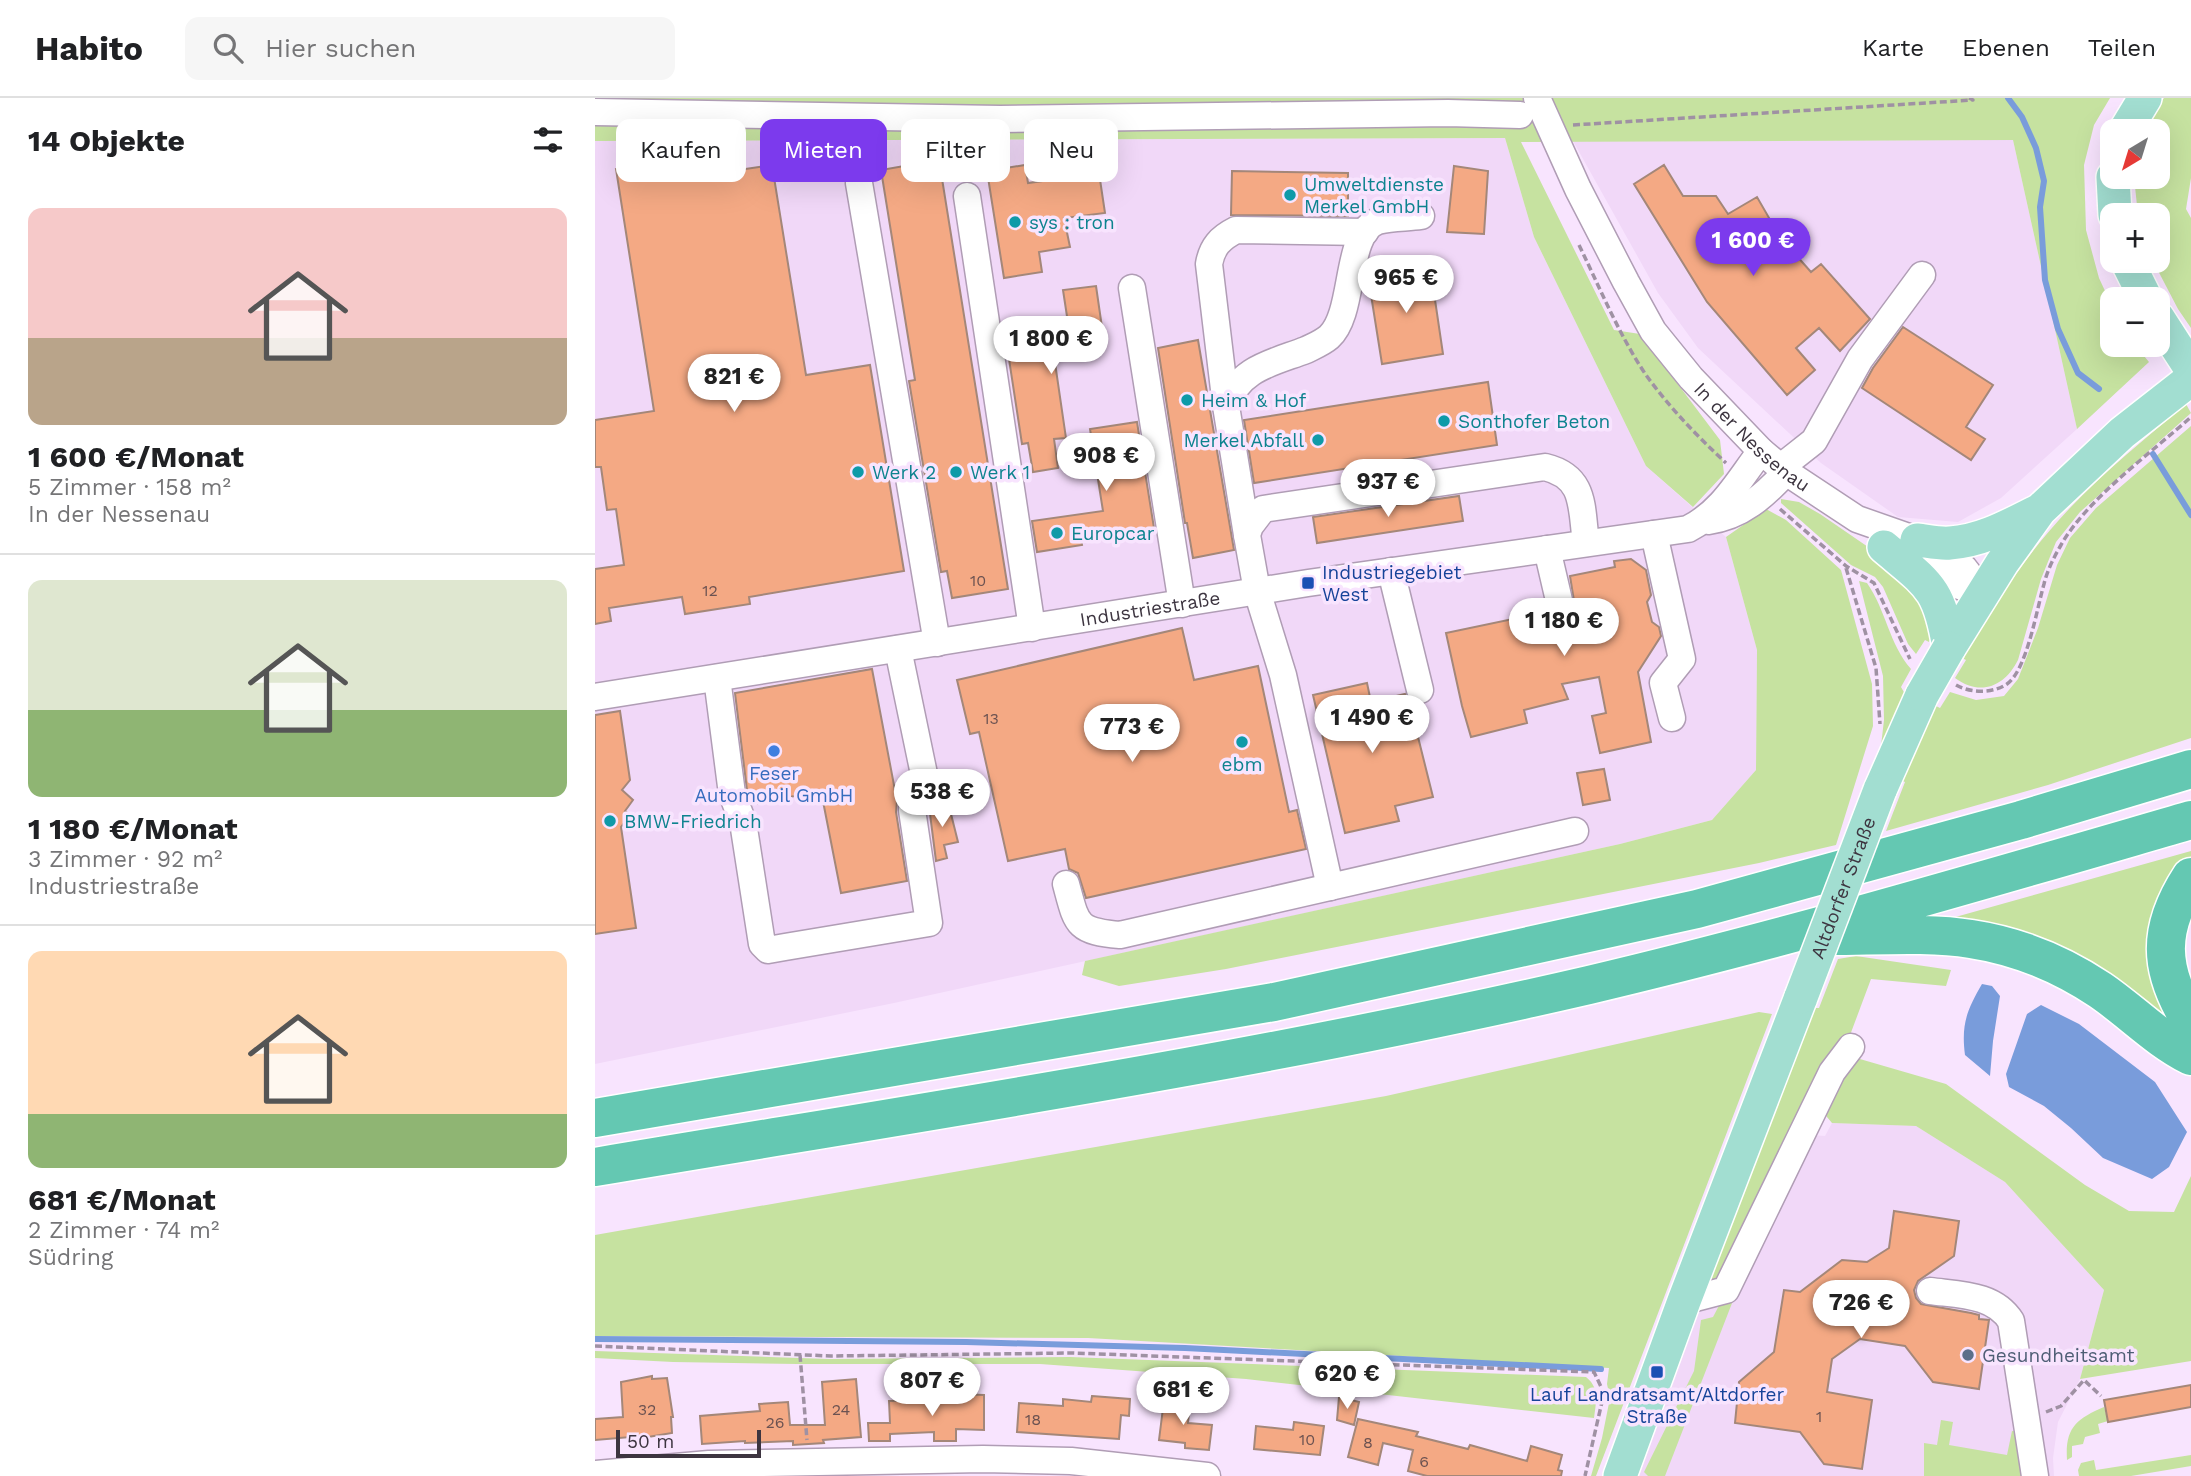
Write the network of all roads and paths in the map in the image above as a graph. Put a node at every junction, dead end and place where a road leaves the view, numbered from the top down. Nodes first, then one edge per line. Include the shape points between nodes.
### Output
1 (1969, 98) edge
2 (2145, 98) edge
3 (1528, 107) edge
4 (595, 112) edge
5 (2133, 119) edge
6 (1550, 127) junction
7 (859, 183) dead end
8 (967, 196) dead end
9 (1421, 216) dead end
10 (1365, 232) junction
11 (1922, 275) dead end
12 (1132, 288) dead end
13 (2170, 336) edge
14 (2191, 369) edge
15 (2191, 379) edge
16 (1226, 406) junction
17 (2191, 417) edge
18 (1761, 451) junction
19 (1784, 470) junction
20 (1764, 496) junction
21 (2040, 510) junction
22 (1857, 519) junction
23 (1703, 521) junction
24 (1654, 534) junction
25 (1247, 535) junction
26 (1917, 540) junction
27 (1586, 543) junction
28 (1884, 547) junction
29 (1548, 549) junction
30 (1846, 566) junction
31 (1391, 571) junction
32 (1257, 591) junction
33 (1984, 594) junction
34 (1182, 604) junction
35 (1561, 609) dead end
36 (1032, 628) junction
37 (937, 643) junction
38 (1949, 648) junction
39 (898, 649) junction
40 (1910, 659) dead end
41 (717, 678) junction
42 (1936, 689) junction
43 (1420, 690) dead end
44 (595, 697) edge
45 (1672, 718) dead end
46 (1880, 727) dead end
47 (2191, 769) edge
48 (2191, 820) edge
49 (1575, 831) dead end
50 (2191, 877) edge
51 (1066, 884) dead end
52 (1330, 887) junction
53 (1787, 936) junction
54 (2191, 1022) edge
55 (1851, 1047) dead end
56 (2191, 1056) edge
57 (595, 1118) edge
58 (595, 1167) edge
59 (1930, 1291) dead end
60 (1684, 1301) junction
61 (595, 1346) edge
62 (800, 1355) junction
63 (2101, 1396) dead end
64 (2024, 1415) junction
65 (809, 1462) junction
66 (1072, 1469) edge
67 (595, 1474) edge
68 (1207, 1476) edge
69 (1585, 1476) edge
70 (1620, 1476) edge
71 (2035, 1476) edge

1 - 6 path via 1972,100
2 - 5 main road
3 - 4 street via 1448,113 1000,119
3 - 6 street
6 - 18 street, In der Nessenau via 1626,282 1660,340
7 - 37 street
8 - 36 street
9 - 10 street via 1375,222
10 - 16 street via 1357,246 1344,310 1331,336 1255,370 1231,391
10 - 16 street via 1236,230 1216,244 1209,264
11 - 19 street, Industriestraße via 1860,359 1814,441
12 - 34 street
13 - 14 main road
15 - 21 main road, Altdorfer Straße via 2122,433
16 - 25 street
17 - 42 path via 2083,513 2061,544 2045,580 2024,659 2008,683 1987,692
18 - 19 street, In der Nessenau
18 - 23 street, Industriestraße via 1721,506
19 - 20 street, Industriestraße
19 - 22 street, In der Nessenau
20 - 23 street, Industriestraße via 1722,519
20 - 30 path
21 - 26 main road via 1977,539 1949,543
21 - 33 main road, Altdorfer Straße
22 - 26 street, In der Nessenau
22 - 28 street, In der Nessenau
23 - 24 street, Industriestraße via 1688,529
24 - 27 street, Industriestraße
24 - 45 street via 1682,659 1663,683
25 - 27 street via 1263,509 1545,467 1572,479 1579,494
25 - 32 street
26 - 33 street, In der Nessenau via 1964,568
27 - 29 street, Industriestraße
28 - 33 street, In der Nessenau via 1953,584
28 - 38 main road via 1929,585 1942,611
29 - 31 street, Industriestraße
29 - 35 street
30 - 40 path via 1874,583
30 - 46 path via 1876,668
31 - 32 street, Industriestraße
31 - 43 street
32 - 34 street, Industriestraße
32 - 52 street via 1283,675
33 - 38 main road, Altdorfer Straße
34 - 36 street, Industriestraße
36 - 37 street, Industriestraße
37 - 39 street, Industriestraße
38 - 42 main road, Altdorfer Straße, bridge
39 - 41 street, Industriestraße
39 - 41 street via 925,779 912,810 929,923 768,950 762,944 743,822 732,794
41 - 44 street, Industriestraße
42 - 60 main road, Altdorfer Straße, bridge via 1880,790
47 - 57 highway via 1697,909 1274,1003
48 - 53 highway
49 - 52 street
50 - 54 highway via 2168,923 2165,945 2176,997
51 - 52 street via 1081,925 1094,932 1120,935
53 - 56 highway via 1969,938 2017,949 2064,968
53 - 58 highway via 1588,985 1259,1054
55 - 60 street via 1832,1072 1725,1290
59 - 64 street via 1983,1299 2005,1311 2011,1321
60 - 70 main road, Altdorfer Straße
61 - 62 path
62 - 65 path
62 - 69 path via 1072,1353 1594,1372 1605,1393
63 - 64 path via 2084,1380 2061,1406 2039,1415
64 - 71 street
65 - 66 street via 983,1459
65 - 67 street via 709,1464
66 - 68 street

